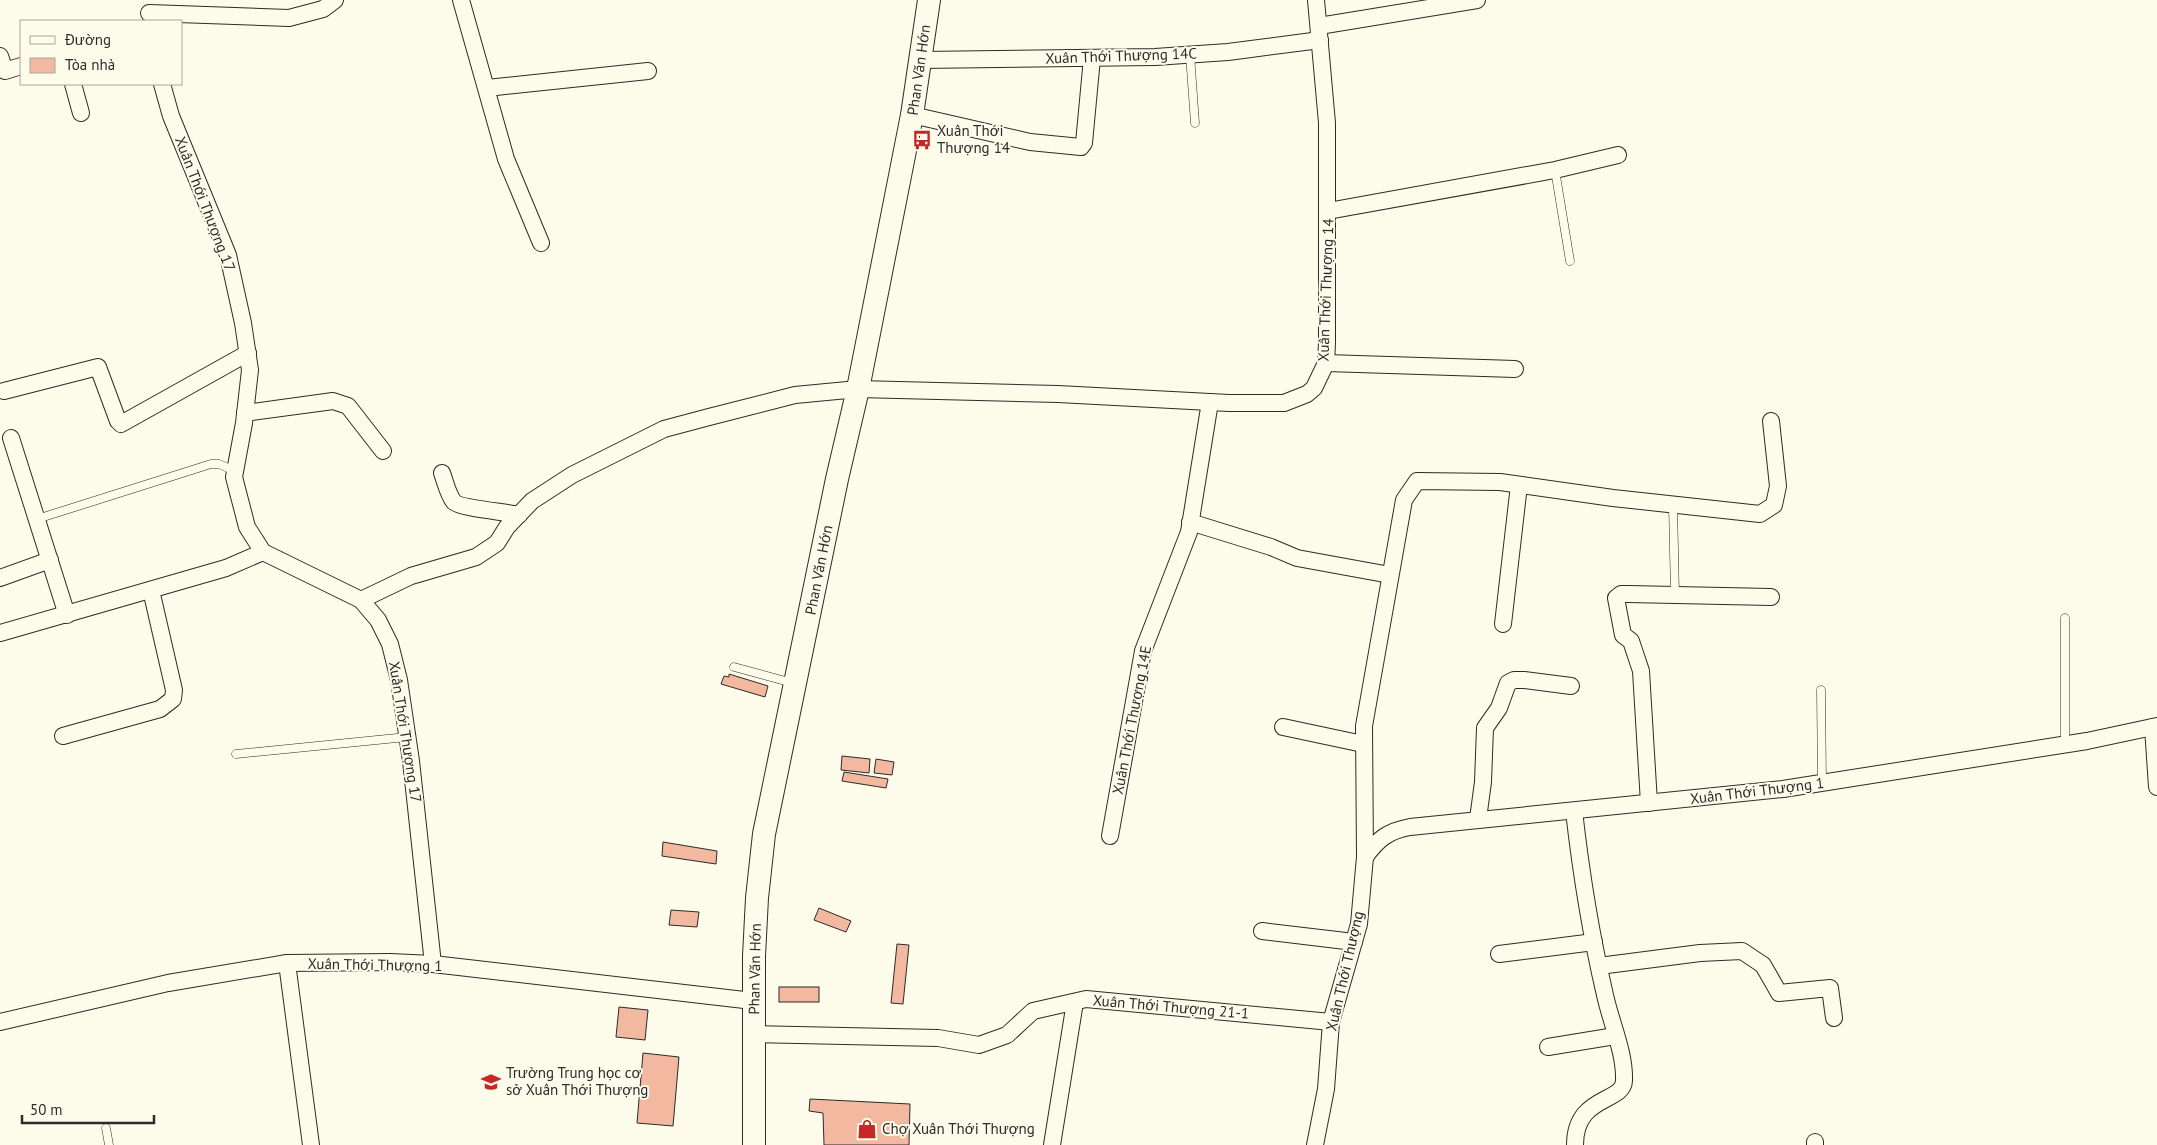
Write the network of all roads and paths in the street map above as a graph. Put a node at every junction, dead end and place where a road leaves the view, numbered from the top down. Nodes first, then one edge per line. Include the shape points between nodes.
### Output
1 (335, 0) edge
2 (461, 0) edge
3 (929, 0) edge
4 (1316, 0) edge
5 (1478, 0) edge
6 (149, 11) edge
7 (1320, 33) junction
8 (1190, 55) junction
9 (0, 56) edge
10 (1092, 58) junction
11 (920, 60) junction
12 (20, 66) edge
13 (648, 71) dead end
14 (73, 85) edge
15 (162, 85) edge
16 (487, 88) junction
17 (81, 112) dead end
18 (912, 115) junction
19 (1195, 123) dead end
20 (1618, 155) dead end
21 (1554, 170) junction
22 (1328, 211) junction
23 (541, 242) dead end
24 (1570, 261) dead end
25 (248, 353) junction
26 (1326, 363) junction
27 (1515, 369) dead end
28 (858, 389) junction
29 (4, 391) dead end
30 (1210, 402) junction
31 (246, 412) junction
32 (1771, 421) dead end
33 (11, 438) dead end
34 (383, 451) dead end
35 (235, 471) junction
36 (442, 473) dead end
37 (1519, 485) junction
38 (1673, 505) junction
39 (519, 515) junction
40 (37, 519) junction
41 (1190, 522) junction
42 (263, 552) junction
43 (50, 560) junction
44 (1390, 575) junction
45 (0, 578) edge
46 (151, 590) junction
47 (1675, 595) junction
48 (1771, 597) dead end
49 (361, 600) junction
50 (67, 615) junction
51 (2065, 618) dead end
52 (1503, 624) dead end
53 (0, 633) edge
54 (734, 667) dead end
55 (795, 683) junction
56 (1571, 686) dead end
57 (1821, 690) dead end
58 (1283, 727) dead end
59 (2155, 727) edge
60 (63, 736) dead end
61 (407, 737) junction
62 (1363, 744) junction
63 (2065, 744) junction
64 (236, 754) dead end
65 (1822, 783) junction
66 (2157, 787) edge
67 (1650, 803) junction
68 (1574, 811) junction
69 (1478, 819) junction
70 (1110, 836) dead end
71 (1365, 857) junction
72 (1262, 931) dead end
73 (1354, 942) junction
74 (1594, 942) junction
75 (1499, 954) dead end
76 (288, 963) junction
77 (433, 964) junction
78 (1599, 966) junction
79 (753, 1001) junction
80 (1074, 1002) junction
81 (1834, 1018) dead end
82 (0, 1022) edge
83 (1331, 1022) junction
84 (754, 1034) junction
85 (1616, 1036) junction
86 (1548, 1048) dead end
87 (106, 1128) dead end
88 (110, 1145) edge
89 (311, 1145) edge
90 (754, 1145) edge
91 (1052, 1145) edge
92 (1315, 1145) edge
93 (1575, 1145) edge

1 - 6 street via 323,9 289,18
2 - 16 street
3 - 11 main road, Phan Văn Hớn
4 - 7 street, Xuân Thới Thượng 14
5 - 7 street, Xuân Thới Thượng 14C
7 - 8 street, Xuân Thới Thượng 14C
7 - 22 street, Xuân Thới Thượng 14 via 1327,123
8 - 10 street, Xuân Thới Thượng 14C
8 - 19 lane
9 - 12 street via 5,71
10 - 11 street, Xuân Thới Thượng 14C
10 - 18 street via 1081,147 1030,142
11 - 18 main road, Phan Văn Hớn
13 - 16 street
14 - 17 street
15 - 25 street, Xuân Thới Thượng 17 via 171,116 228,255
16 - 23 street via 506,159
18 - 28 main road, Phan Văn Hớn
20 - 21 street
21 - 22 street
21 - 24 lane
22 - 26 street, Xuân Thới Thượng 14
25 - 29 street via 121,424 98,367
25 - 31 street, Xuân Thới Thượng 17 via 250,370
26 - 27 street
26 - 30 street, Xuân Thới Thượng 14 via 1314,388 1284,403
28 - 30 street, Xuân Thới Thượng 14
28 - 39 street, Xuân Thới Thượng 14 via 795,395 664,429 572,474 532,501
28 - 55 main road, Phan Văn Hớn
30 - 41 street, Xuân Thới Thượng 14E
31 - 34 street via 333,401 348,406
31 - 35 street, Xuân Thới Thượng 17
32 - 38 street via 1778,486 1774,505 1760,514
33 - 40 street
35 - 40 lane via 211,464
35 - 42 street, Xuân Thới Thượng 17 via 247,527
36 - 39 street via 453,501 462,507
37 - 38 street
37 - 44 street, Xuân Thới Thượng via 1417,481 1404,500
37 - 52 street
38 - 47 lane
39 - 49 street, Xuân Thới Thượng 14 via 497,543 476,557 411,576
40 - 43 street
41 - 44 street via 1296,558
41 - 70 street, Xuân Thới Thượng 14E via 1143,651
42 - 46 street via 226,568
42 - 49 street, Xuân Thới Thượng 17
43 - 45 street
43 - 50 street
44 - 62 street, Xuân Thới Thượng
46 - 50 street
46 - 60 street via 174,690 173,699 160,709
47 - 48 street
47 - 67 street via 1621,594 1616,598 1623,635 1631,641 1640,671
49 - 61 street, Xuân Thới Thượng 17 via 378,620 390,644
50 - 53 street
51 - 63 lane
54 - 55 lane
55 - 79 main road, Phan Văn Hớn via 764,834 757,898
56 - 69 street via 1524,680 1508,683 1499,708 1485,728
57 - 65 lane
58 - 62 street
59 - 63 street, Xuân Thới Thượng 1
59 - 66 street
61 - 64 lane
61 - 77 street, Xuân Thới Thượng 17
62 - 71 street, Xuân Thới Thượng
63 - 65 street, Xuân Thới Thượng 1
65 - 67 street, Xuân Thới Thượng 1
67 - 68 street, Xuân Thới Thượng 1
68 - 69 street, Xuân Thới Thượng 1
68 - 74 street
69 - 71 street, Xuân Thới Thượng 1 via 1397,830 1376,842
71 - 73 street, Xuân Thới Thượng via 1359,924
72 - 73 street
73 - 83 street, Xuân Thới Thượng
74 - 75 street
74 - 78 street
76 - 77 street, Xuân Thới Thượng 1
76 - 82 street, Xuân Thới Thượng 1 via 168,983
76 - 89 street
77 - 79 street, Xuân Thới Thượng 1
78 - 81 street via 1742,951 1763,965 1779,993 1830,988
78 - 85 street
79 - 84 main road, Phan Văn Hớn
80 - 83 street, Xuân Thới Thượng 21-1 via 1086,999
80 - 84 street, Xuân Thới Thượng 21-1 via 1033,1011 1007,1035 979,1045 938,1038
80 - 91 street
83 - 92 street, Xuân Thới Thượng via 1326,1089
84 - 90 main road, Phan Văn Hớn
85 - 86 street
85 - 93 street via 1624,1083 1619,1092 1590,1107 1582,1116 1575,1133
87 - 88 lane

